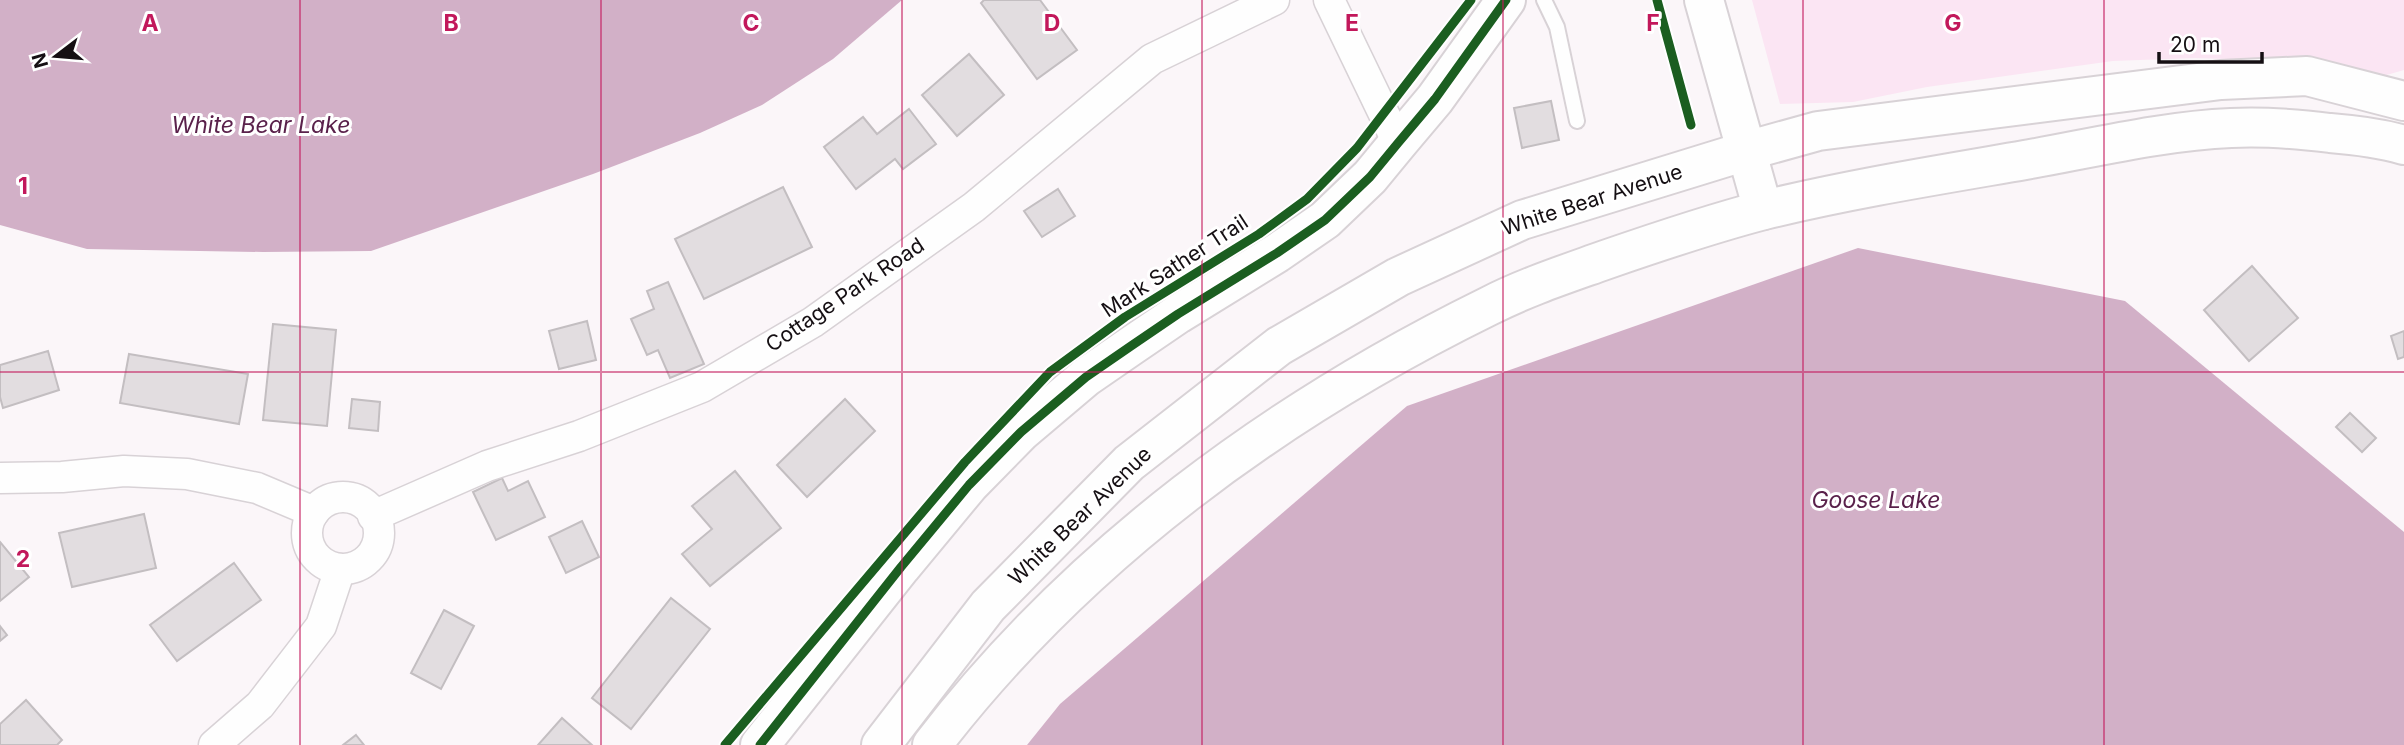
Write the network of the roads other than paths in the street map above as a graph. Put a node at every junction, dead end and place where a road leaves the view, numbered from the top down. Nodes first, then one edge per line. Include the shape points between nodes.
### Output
1 (1274, 0) edge
2 (1329, 0) edge
3 (1506, 0) edge
4 (1544, 0) edge
5 (1704, 0) edge
6 (2404, 101) edge
7 (1577, 121) dead end
8 (1398, 144) junction
9 (2404, 145) edge
10 (1746, 151) junction
11 (1763, 211) junction
12 (0, 478) edge
13 (314, 512) junction
14 (373, 516) junction
15 (340, 569) junction
16 (214, 745) edge
17 (760, 745) edge
18 (881, 745) edge
19 (932, 745) edge

1 - 14 street, Cottage Park Road via 1152,59 974,207 813,322 702,387 579,436 487,466
2 - 8 street
3 - 8 main road
4 - 7 lane via 1557,26
5 - 10 main road
6 - 10 main road, White Bear Avenue via 2307,76 2221,80 1818,131
8 - 17 main road via 1325,220 1130,346 1021,432 969,485
9 - 11 main road via 2288,128 2179,133
10 - 11 main road
10 - 18 main road, White Bear Avenue via 1522,220 1398,277 1279,346 1120,472 988,606
11 - 19 main road via 1651,244 1490,305 1299,412 1186,492 1103,561 1034,625
12 - 13 street via 124,471 187,474 257,488
13 - 14 street via 326,501 347,497 359,501
13 - 15 street via 308,523 310,548 317,559
14 - 15 street via 379,536 371,556 352,568
15 - 16 street via 321,626 260,705

